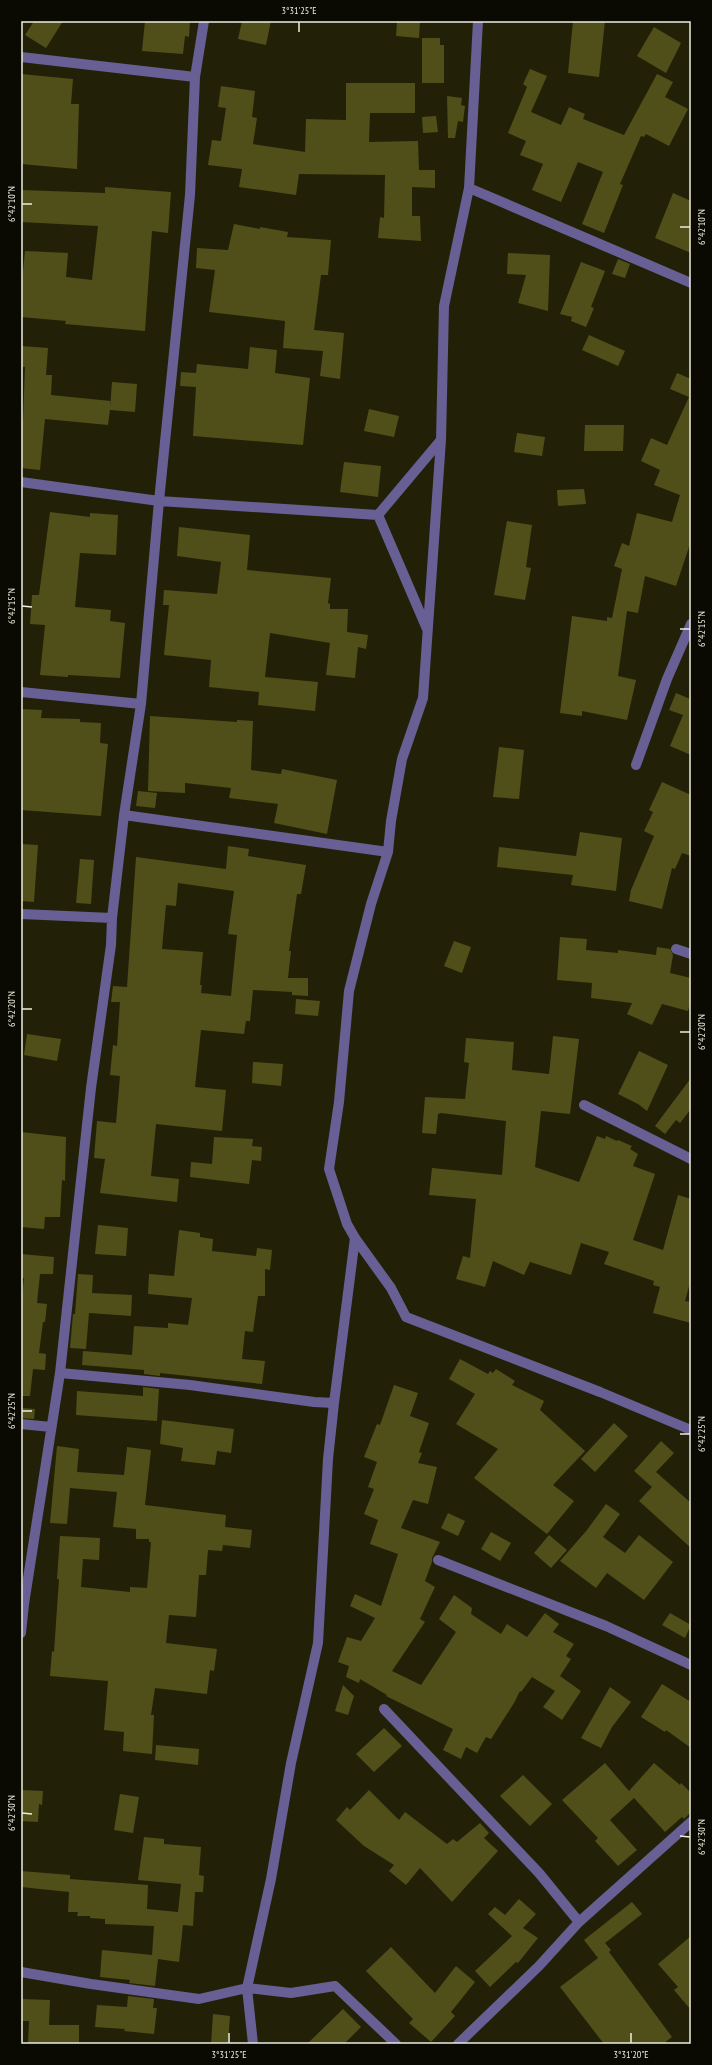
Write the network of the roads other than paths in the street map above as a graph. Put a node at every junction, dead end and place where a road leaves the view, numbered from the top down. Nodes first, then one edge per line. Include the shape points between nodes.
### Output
1 (204, 21) edge
2 (478, 21) edge
3 (21, 57) edge
4 (195, 76) junction
5 (470, 188) junction
6 (691, 283) edge
7 (441, 440) junction
8 (21, 482) edge
9 (159, 502) junction
10 (378, 515) junction
11 (691, 624) edge
12 (428, 631) junction
13 (21, 692) edge
14 (141, 704) junction
15 (636, 765) dead end
16 (124, 815) junction
17 (388, 852) junction
18 (21, 914) edge
19 (112, 918) junction
20 (676, 949) dead end
21 (691, 954) edge
22 (584, 1105) dead end
23 (691, 1159) edge
24 (356, 1238) junction
25 (60, 1373) junction
26 (334, 1403) junction
27 (21, 1424) edge
28 (51, 1427) junction
29 (691, 1430) edge
30 (438, 1560) dead end
31 (21, 1633) edge
32 (691, 1666) edge
33 (384, 1709) dead end
34 (691, 1822) edge
35 (579, 1922) junction
36 (21, 1972) edge
37 (247, 1988) junction
38 (252, 2044) edge
39 (396, 2044) edge
40 (458, 2044) edge

1 - 4 street
2 - 5 street
3 - 4 street
4 - 9 street via 190,195
5 - 6 street
5 - 7 street via 444,306
7 - 10 street
7 - 12 street
8 - 9 street
9 - 10 street
9 - 14 street
10 - 12 street
11 - 15 street via 667,679
12 - 17 street via 423,698 402,759
13 - 14 street
14 - 16 street
16 - 17 street
16 - 19 street
17 - 24 street via 371,904 349,992 339,1102 329,1169 347,1224
18 - 19 street
19 - 25 street via 111,945 91,1088
20 - 21 street
22 - 23 street
24 - 26 street
24 - 29 street via 406,1317
25 - 26 street via 190,1385
25 - 28 street
26 - 37 street via 328,1459 318,1643 291,1762 271,1879
27 - 28 street
28 - 31 street
30 - 32 street via 606,1626
33 - 35 street via 539,1873
34 - 35 street
35 - 40 street via 539,1966
36 - 37 street via 199,1999
37 - 38 street
37 - 39 street via 291,1993 335,1986

